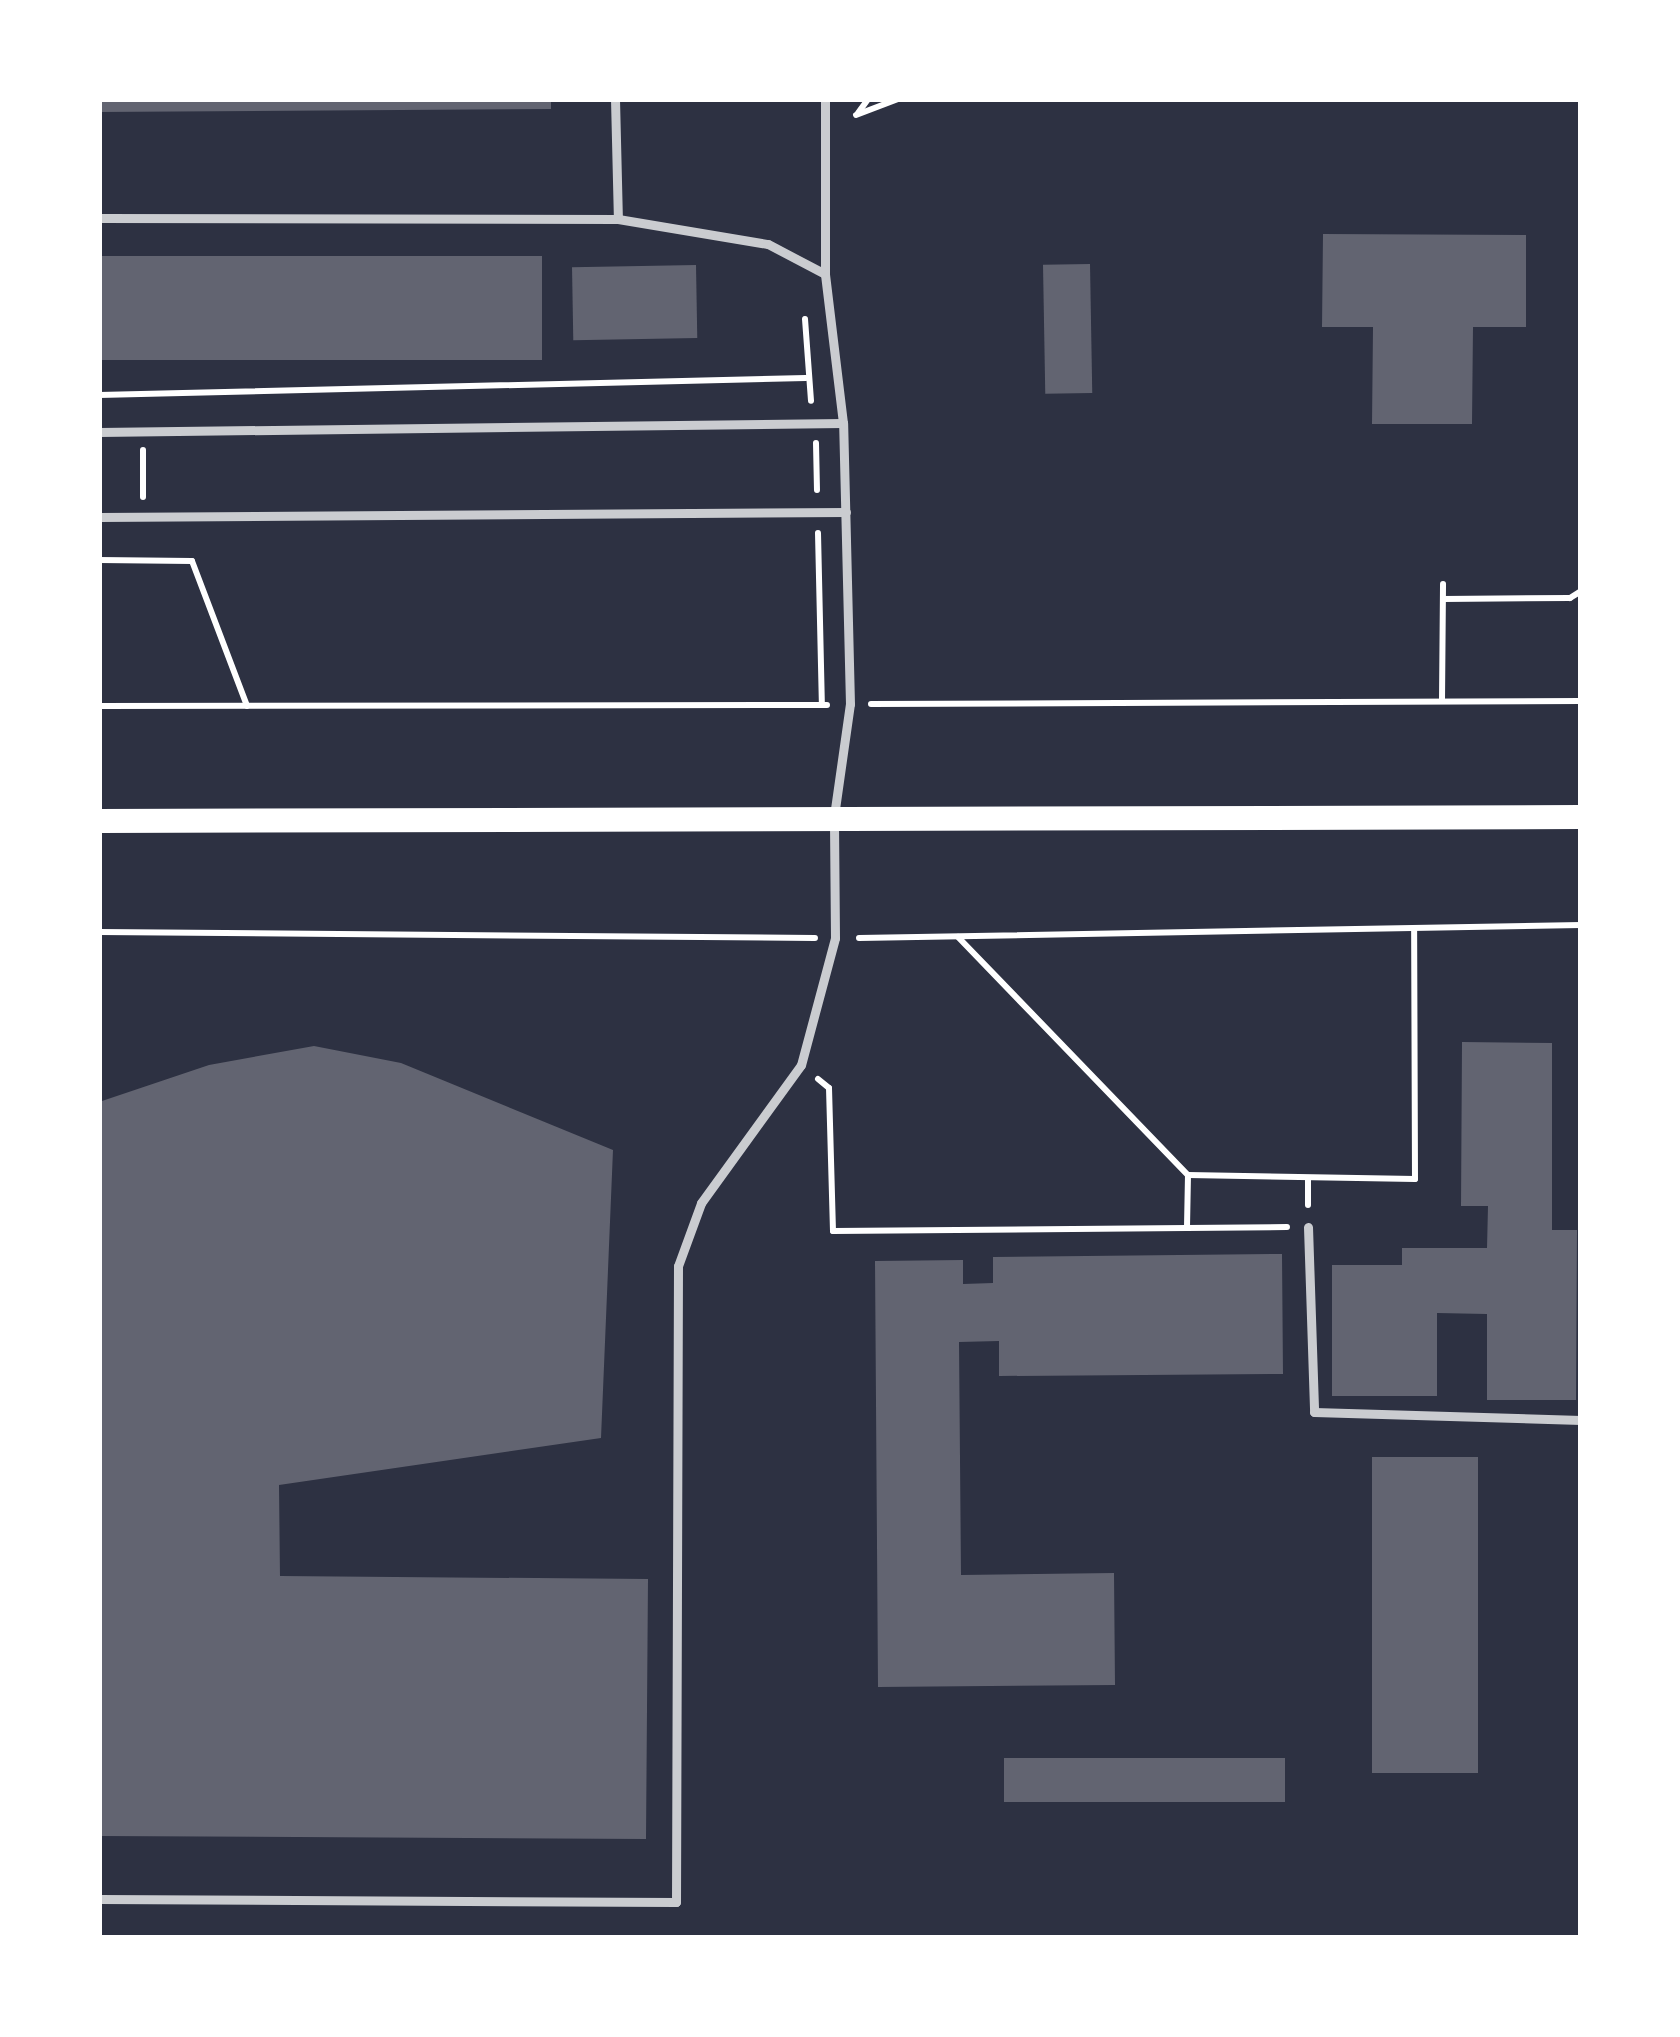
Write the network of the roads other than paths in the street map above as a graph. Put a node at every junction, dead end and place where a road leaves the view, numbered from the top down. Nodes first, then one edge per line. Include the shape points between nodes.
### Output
1 (615, 99) edge
2 (825, 99) edge
3 (99, 218) edge
4 (617, 219) junction
5 (825, 274) junction
6 (843, 423) junction
7 (99, 432) edge
8 (846, 512) junction
9 (99, 518) edge
10 (834, 817) junction
11 (1581, 817) edge
12 (99, 821) edge
13 (1308, 1227) road end
14 (1581, 1420) edge
15 (99, 1899) edge

1 - 4 lane
2 - 5 lane
3 - 4 lane
4 - 5 lane via 768,244
5 - 6 lane
6 - 7 lane
6 - 8 lane
8 - 9 lane
8 - 10 lane via 850,704
10 - 11 main road
10 - 12 main road
10 - 15 lane via 835,938 802,1065 701,1203 678,1266 676,1902
13 - 14 lane via 1314,1412

